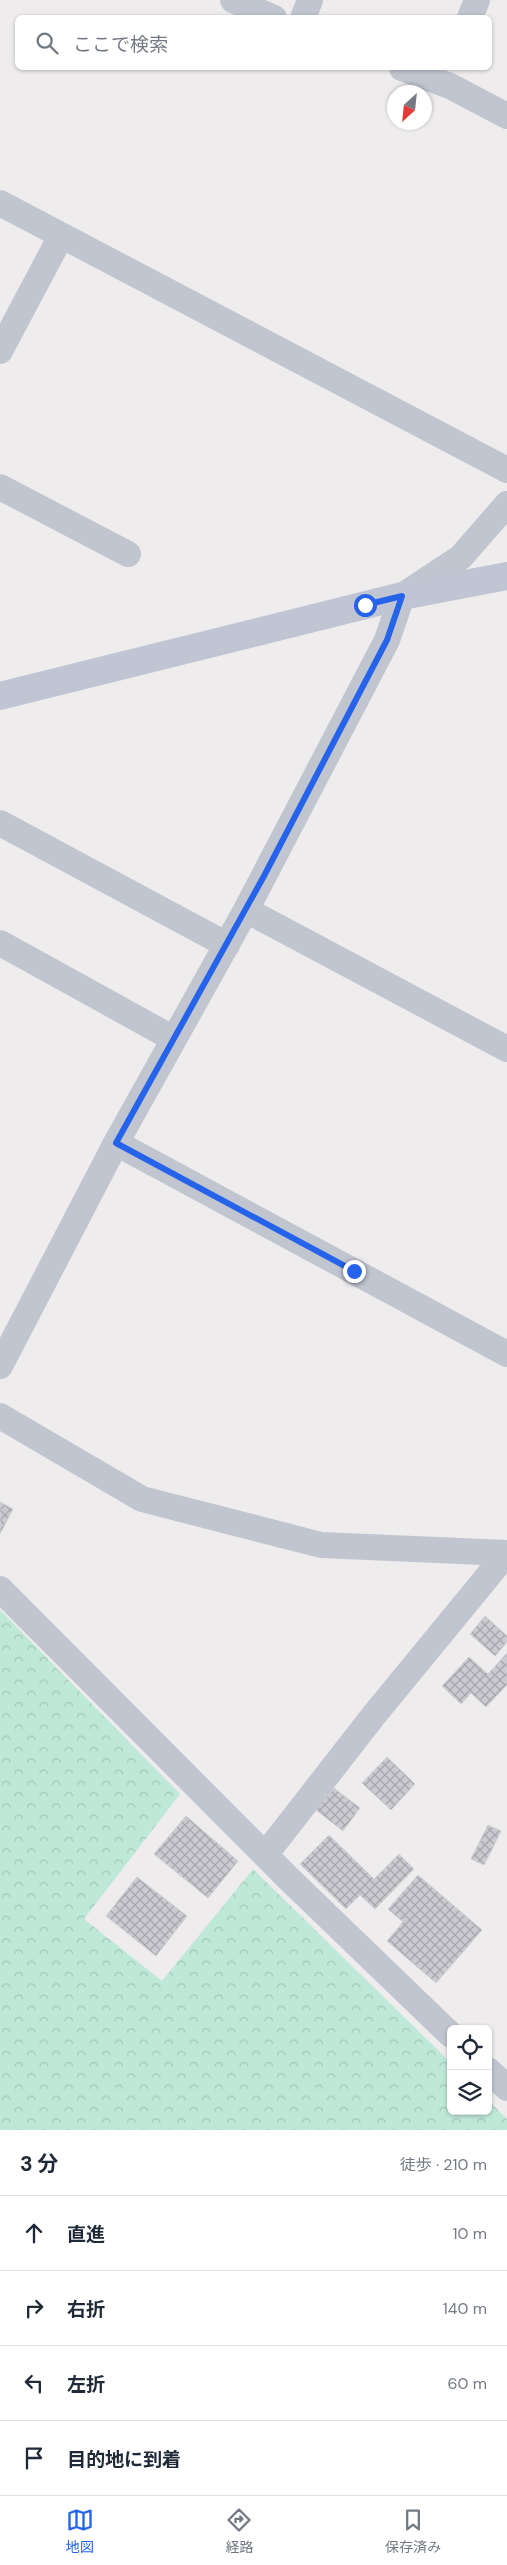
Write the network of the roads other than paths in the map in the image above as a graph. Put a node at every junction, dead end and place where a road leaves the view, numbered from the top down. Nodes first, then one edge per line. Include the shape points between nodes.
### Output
1 (234, 0) edge
2 (310, 0) edge
3 (477, 0) edge
4 (267, 15) edge
5 (305, 15) edge
6 (471, 15) edge
7 (407, 70) edge
8 (507, 116) edge
9 (0, 204) edge
10 (61, 236) junction
11 (0, 351) edge
12 (507, 470) edge
13 (0, 487) edge
14 (507, 504) edge
15 (128, 554) dead end
16 (507, 576) edge
17 (402, 596) junction
18 (0, 696) edge
19 (0, 823) edge
20 (246, 910) junction
21 (0, 943) edge
22 (227, 944) junction
23 (174, 1039) junction
24 (507, 1049) edge
25 (116, 1143) junction
26 (507, 1354) edge
27 (0, 1366) edge
28 (0, 1416) edge
29 (0, 1589) edge
30 (265, 1855) junction
31 (447, 2031) edge
32 (492, 2074) edge
33 (507, 2088) edge

1 - 4 street
2 - 5 street
3 - 6 street
7 - 8 street via 450,86
9 - 10 street
10 - 11 street
10 - 12 street
13 - 15 street
14 - 17 street via 461,557
16 - 17 street
17 - 18 street
17 - 20 street via 387,640
19 - 22 street
20 - 22 street
20 - 24 street
21 - 23 street
22 - 23 street
23 - 25 street
25 - 26 street
25 - 27 street
28 - 30 street via 142,1500 321,1545 507,1553
29 - 30 street
30 - 31 street
32 - 33 street

